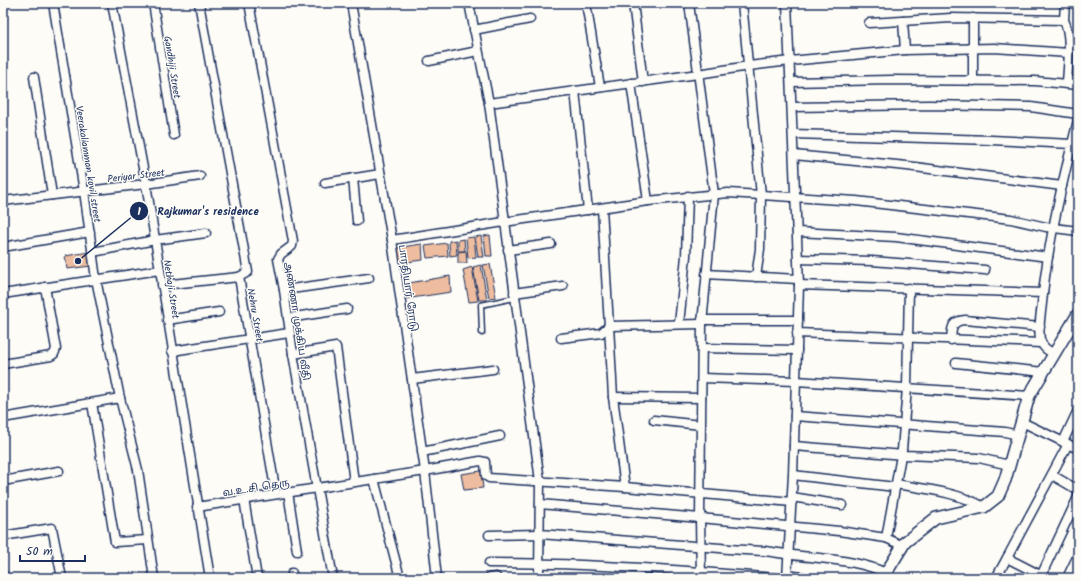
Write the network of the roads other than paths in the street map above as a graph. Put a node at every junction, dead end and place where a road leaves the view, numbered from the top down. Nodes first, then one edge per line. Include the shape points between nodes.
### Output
1 (52, 3) edge
2 (112, 3) edge
3 (153, 3) edge
4 (199, 3) edge
5 (249, 3) edge
6 (351, 3) edge
7 (468, 3) edge
8 (586, 3) edge
9 (633, 3) edge
10 (689, 3) edge
11 (742, 3) edge
12 (787, 3) edge
13 (1065, 3) edge
14 (973, 18) junction
15 (530, 19) dead end
16 (1064, 20) junction
17 (903, 21) junction
18 (869, 23) dead end
19 (474, 30) junction
20 (974, 49) junction
21 (905, 50) junction
22 (478, 51) junction
23 (1069, 53) junction
24 (430, 61) dead end
25 (790, 61) junction
26 (749, 66) junction
27 (698, 74) junction
28 (34, 77) dead end
29 (973, 81) junction
30 (643, 82) junction
31 (791, 82) junction
32 (631, 83) junction
33 (1073, 84) edge
34 (600, 88) junction
35 (575, 91) junction
36 (489, 103) junction
37 (792, 108) junction
38 (1076, 115) edge
39 (793, 134) junction
40 (174, 135) dead end
41 (1069, 144) junction
42 (794, 155) junction
43 (380, 174) junction
44 (200, 176) dead end
45 (353, 178) junction
46 (325, 183) dead end
47 (146, 184) junction
48 (1059, 185) junction
49 (84, 191) junction
50 (714, 194) junction
51 (52, 195) junction
52 (761, 195) junction
53 (688, 196) junction
54 (795, 197) junction
55 (3, 201) edge
56 (648, 201) junction
57 (602, 208) junction
58 (588, 210) junction
59 (357, 221) dead end
60 (504, 222) junction
61 (1049, 227) junction
62 (1078, 231) edge
63 (90, 232) junction
64 (797, 232) junction
65 (206, 233) dead end
66 (155, 240) junction
67 (392, 240) junction
68 (552, 244) dead end
69 (3, 247) edge
70 (508, 250) junction
71 (93, 252) junction
72 (1044, 257) junction
73 (798, 259) junction
74 (159, 270) junction
75 (985, 270) dead end
76 (706, 274) junction
77 (239, 277) junction
78 (756, 277) junction
79 (369, 278) dead end
80 (96, 279) junction
81 (799, 282) junction
82 (162, 285) junction
83 (563, 286) dead end
84 (45, 287) junction
85 (909, 288) junction
86 (284, 290) junction
87 (1040, 293) junction
88 (3, 294) edge
89 (514, 295) junction
90 (346, 309) dead end
91 (219, 312) dead end
92 (1078, 314) edge
93 (288, 318) junction
94 (167, 320) junction
95 (798, 320) junction
96 (702, 322) junction
97 (679, 324) junction
98 (609, 326) junction
99 (1037, 327) junction
100 (289, 333) junction
101 (482, 333) dead end
102 (797, 333) junction
103 (561, 338) dead end
104 (908, 338) junction
105 (250, 339) junction
106 (951, 340) junction
107 (1036, 343) junction
108 (702, 348) junction
109 (797, 350) junction
110 (172, 351) junction
111 (293, 354) junction
112 (1054, 354) junction
113 (956, 363) dead end
114 (3, 364) edge
115 (493, 369) dead end
116 (1044, 372) junction
117 (702, 378) junction
118 (412, 379) junction
119 (796, 380) junction
120 (907, 388) junction
121 (1024, 395) junction
122 (613, 397) junction
123 (120, 398) junction
124 (701, 398) junction
125 (92, 403) junction
126 (1078, 410) edge
127 (795, 416) junction
128 (3, 418) edge
129 (654, 420) dead end
130 (1022, 422) junction
131 (701, 425) junction
132 (904, 425) junction
133 (1011, 434) junction
134 (500, 436) dead end
135 (1065, 443) junction
136 (794, 446) junction
137 (1078, 449) edge
138 (422, 452) junction
139 (901, 454) junction
140 (1002, 463) junction
141 (59, 471) dead end
142 (425, 471) junction
143 (793, 475) junction
144 (1052, 475) junction
145 (374, 479) junction
146 (3, 480) edge
147 (540, 481) junction
148 (354, 482) junction
149 (895, 485) junction
150 (625, 487) junction
151 (317, 488) junction
152 (1078, 490) edge
153 (288, 492) junction
154 (700, 493) junction
155 (276, 494) junction
156 (1078, 497) edge
157 (244, 499) junction
158 (792, 500) junction
159 (976, 502) junction
160 (540, 504) junction
161 (842, 505) dead end
162 (197, 507) junction
163 (700, 518) junction
164 (790, 527) junction
165 (540, 534) junction
166 (489, 535) dead end
167 (3, 536) edge
168 (886, 538) junction
169 (148, 540) junction
170 (899, 544) junction
171 (700, 546) junction
172 (297, 551) dead end
173 (788, 555) junction
174 (1078, 555) edge
175 (1007, 558) junction
176 (489, 563) dead end
177 (540, 563) junction
178 (881, 572) edge
179 (3, 575) edge
180 (701, 575) edge
181 (787, 576) edge
182 (1042, 577) edge
183 (4, 578) edge
184 (62, 578) edge
185 (154, 578) edge
186 (210, 578) edge
187 (257, 578) edge
188 (333, 578) edge
189 (400, 578) edge
190 (437, 578) edge
191 (540, 578) edge
192 (776, 578) edge
193 (809, 578) edge
194 (996, 578) edge
195 (1067, 578) edge

1 - 49 street, Veerakaliamman kovil street
2 - 47 street, Nethaji Street
3 - 40 street, Gandhiji Street
4 - 77 street, Nehru Street via 248,272
5 - 86 street, அண்ணா முக்கிய வீதி via 293,242 278,259
6 - 43 street, பாரதியார் ரோடு
7 - 19 street
8 - 34 street
9 - 30 street
10 - 27 street
11 - 26 street
12 - 25 street
13 - 16 street
14 - 16 street
14 - 17 street
14 - 20 street
15 - 19 street
16 - 23 street via 1067,26
17 - 18 street
17 - 21 street
19 - 22 street
20 - 21 street
20 - 23 street
20 - 29 street
21 - 25 street
22 - 24 street
22 - 36 street
23 - 33 street
25 - 26 street
25 - 31 street
26 - 27 street
26 - 52 street
27 - 30 street
27 - 50 street
28 - 51 street
29 - 31 street
29 - 33 street
30 - 32 street
31 - 37 street
32 - 34 street
32 - 56 street
34 - 35 street
35 - 36 street
35 - 58 street
36 - 60 street
37 - 38 street via 930,105 1031,107
37 - 39 street
38 - 41 street
39 - 41 street
39 - 42 street
41 - 48 street
42 - 48 street
42 - 54 street
43 - 45 street
43 - 67 street, பாரதியார் ரோடு
44 - 47 street, Periyar Street
45 - 46 street
45 - 59 street
47 - 49 street, Periyar Street
47 - 66 street, Nethaji Street
48 - 61 street
49 - 51 street, Periyar Street
49 - 63 street, Veerakaliamman kovil street
50 - 52 street
50 - 53 street
50 - 76 street
51 - 55 street, Periyar Street
52 - 54 street
52 - 78 street via 760,249
53 - 56 street
53 - 97 street via 686,256
54 - 61 street via 856,201 1011,219
54 - 64 street
56 - 57 street
57 - 58 street
57 - 98 street
58 - 60 street
60 - 67 street
60 - 70 street
61 - 62 street
61 - 72 street
63 - 69 street
63 - 71 street, Veerakaliamman kovil street
64 - 72 street via 896,237
64 - 73 street
65 - 66 street
66 - 71 street
66 - 74 street, Nethaji Street
67 - 118 street, பாரதியார் ரோடு
68 - 70 street
70 - 89 street
71 - 80 street, Veerakaliamman kovil street
72 - 87 street
73 - 75 street via 872,261
73 - 81 street
74 - 80 street
74 - 82 street, Nethaji Street
76 - 78 street
76 - 96 street
77 - 82 street
77 - 105 street, Nehru Street
78 - 81 street
79 - 86 street
80 - 84 street
80 - 123 street, Veerakaliamman kovil street
81 - 85 street
81 - 95 street
82 - 94 street, Nethaji Street
83 - 89 street
84 - 88 street
84 - 114 street via 56,348 54,354
85 - 87 street
85 - 104 street
86 - 93 street, அண்ணா முக்கிய வீதி
87 - 99 street
89 - 101 lane via 481,305
89 - 147 street
90 - 93 street
91 - 94 street
92 - 112 street
93 - 100 street, அண்ணா முக்கிய வீதி
94 - 110 street, Nethaji Street
95 - 96 street
95 - 102 street
96 - 97 street
96 - 108 street
97 - 98 street
98 - 103 street via 601,333
98 - 122 street
99 - 106 street via 959,320 952,328
99 - 107 street via 1040,338
100 - 105 street
100 - 111 street, அண்ணா முக்கிய வீதி
102 - 104 street
102 - 109 street
104 - 106 street
104 - 120 street
105 - 110 street
105 - 155 street, Nehru Street
106 - 107 street
107 - 112 street
108 - 109 street
108 - 117 street
109 - 119 street
110 - 162 street, Nethaji Street
111 - 148 street via 336,347
111 - 151 street, அண்ணா முக்கிய வீதி
112 - 116 street
113 - 116 street
115 - 118 street
116 - 121 street
117 - 119 street
117 - 124 street
118 - 138 street, பாரதியார் ரோடு
119 - 120 street
119 - 127 street
120 - 121 street
120 - 132 street
121 - 130 street
122 - 124 street
122 - 150 street
123 - 125 street
123 - 169 street, Veerakaliamman kovil street via 138,470
124 - 131 street
125 - 128 street
125 - 169 street via 115,542
126 - 135 street
127 - 132 street
127 - 136 street
129 - 131 street
130 - 133 street
130 - 135 street
131 - 154 street
132 - 133 street
132 - 139 street
133 - 140 street
134 - 138 street
135 - 137 street
135 - 144 street
136 - 139 street
136 - 143 street
138 - 142 street, பாரதியார் ரோடு
139 - 140 street via 979,458
139 - 149 street
140 - 159 street via 1005,480 998,496
141 - 146 street
142 - 145 street, வ.உ.சி தெரு
142 - 147 street, வ.உ.சி தெரு via 483,461 486,464 487,477
142 - 190 street, பாரதியார் ரோடு
143 - 149 street
143 - 158 street
144 - 152 street
144 - 175 street
145 - 148 street, வ.உ.சி தெரு
145 - 189 street
147 - 150 street
147 - 160 street
148 - 151 street, வ.உ.சி தெரு
149 - 159 street via 951,494
149 - 168 street
150 - 154 street
151 - 153 street, வ.உ.சி தெரு
151 - 188 street, அண்ணா முக்கிய வீதி
153 - 155 street, வ.உ.சி தெரு
153 - 172 street
154 - 158 street
154 - 163 street
155 - 157 street, வ.உ.சி தெரு
156 - 182 street
157 - 162 street, வ.உ.சி தெரு
157 - 187 street
158 - 161 street
158 - 164 street
159 - 170 street via 936,518
160 - 163 street
160 - 165 street
162 - 186 street, Nethaji Street
163 - 164 street
163 - 171 street
164 - 168 street
164 - 173 street
165 - 166 street
165 - 171 street
165 - 177 street
167 - 184 street via 52,528
168 - 170 street
169 - 185 street, Veerakaliamman kovil street
170 - 178 street
171 - 173 street
171 - 180 street
173 - 178 street via 842,560
173 - 181 street
174 - 195 street
175 - 182 street
175 - 194 street
176 - 177 street
177 - 180 street
177 - 191 street
179 - 183 street
180 - 192 street
181 - 193 street

